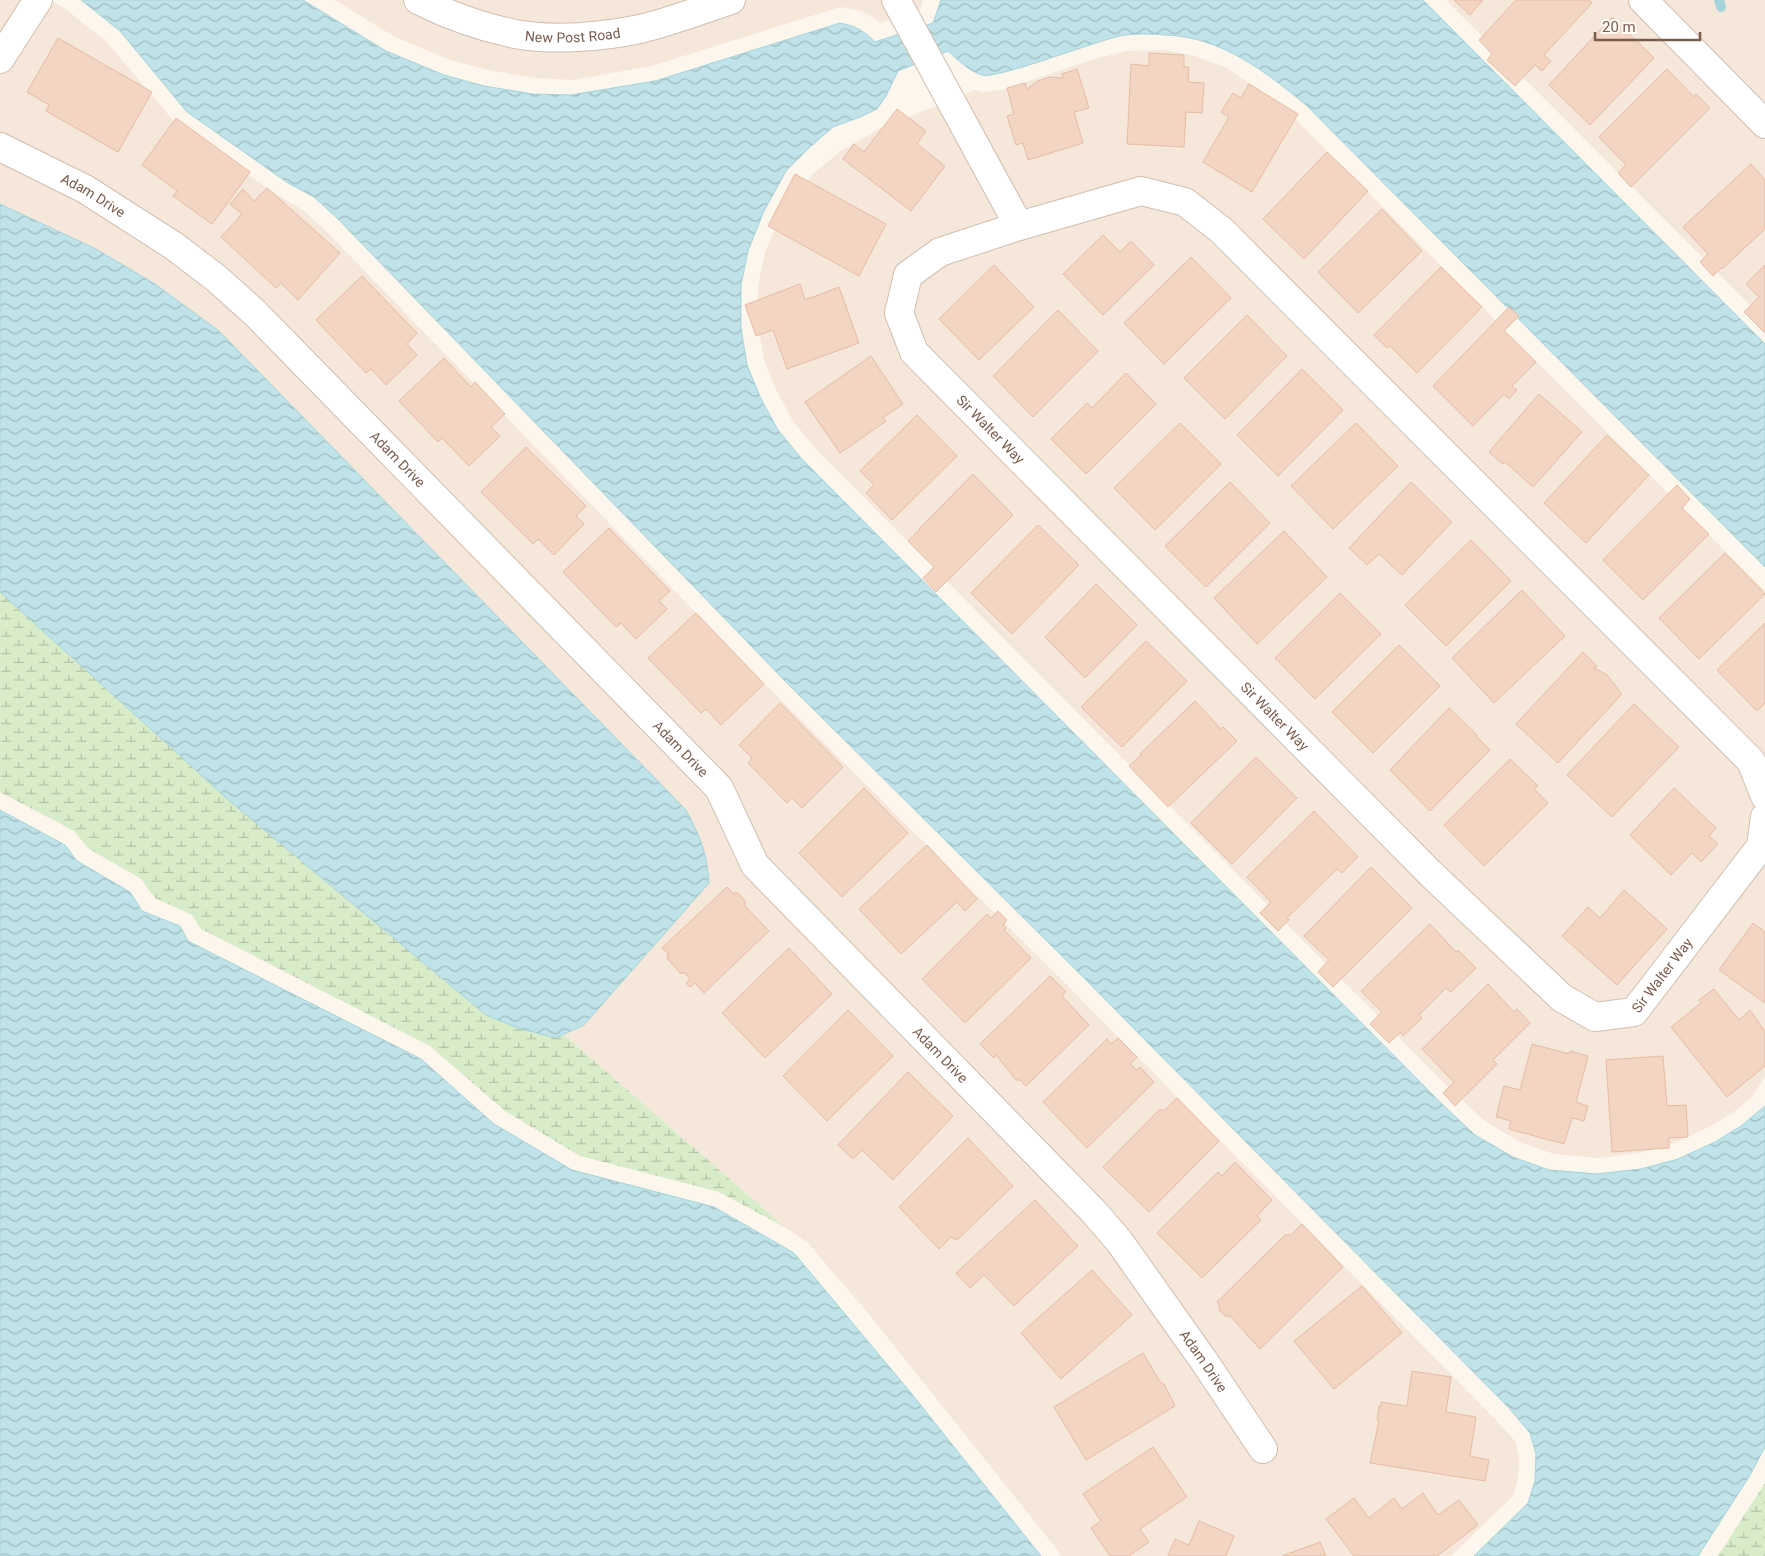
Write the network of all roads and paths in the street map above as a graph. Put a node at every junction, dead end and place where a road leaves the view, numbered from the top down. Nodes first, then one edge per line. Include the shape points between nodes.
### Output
1 (38, 0) edge
2 (418, 0) edge
3 (731, 0) edge
4 (896, 0) edge
5 (1643, 0) edge
6 (0, 59) edge
7 (1765, 124) edge
8 (0, 147) edge
9 (1019, 226) junction
10 (1765, 796) edge
11 (1765, 818) edge
12 (1263, 1449) dead end

1 - 6 street
2 - 3 street, New Post Road via 482,25 516,34 557,37 640,29
4 - 9 street
5 - 7 street
8 - 12 street, Adam Drive via 85,189 174,246 216,278 255,313 719,788 755,865 1119,1241
9 - 10 street, Sir Walter Way via 1141,190 1185,202 1221,230 1751,761
9 - 11 street, Sir Walter Way via 940,252 908,275 898,312 914,352 1430,873 1562,998 1595,1017 1634,1012 1761,846

